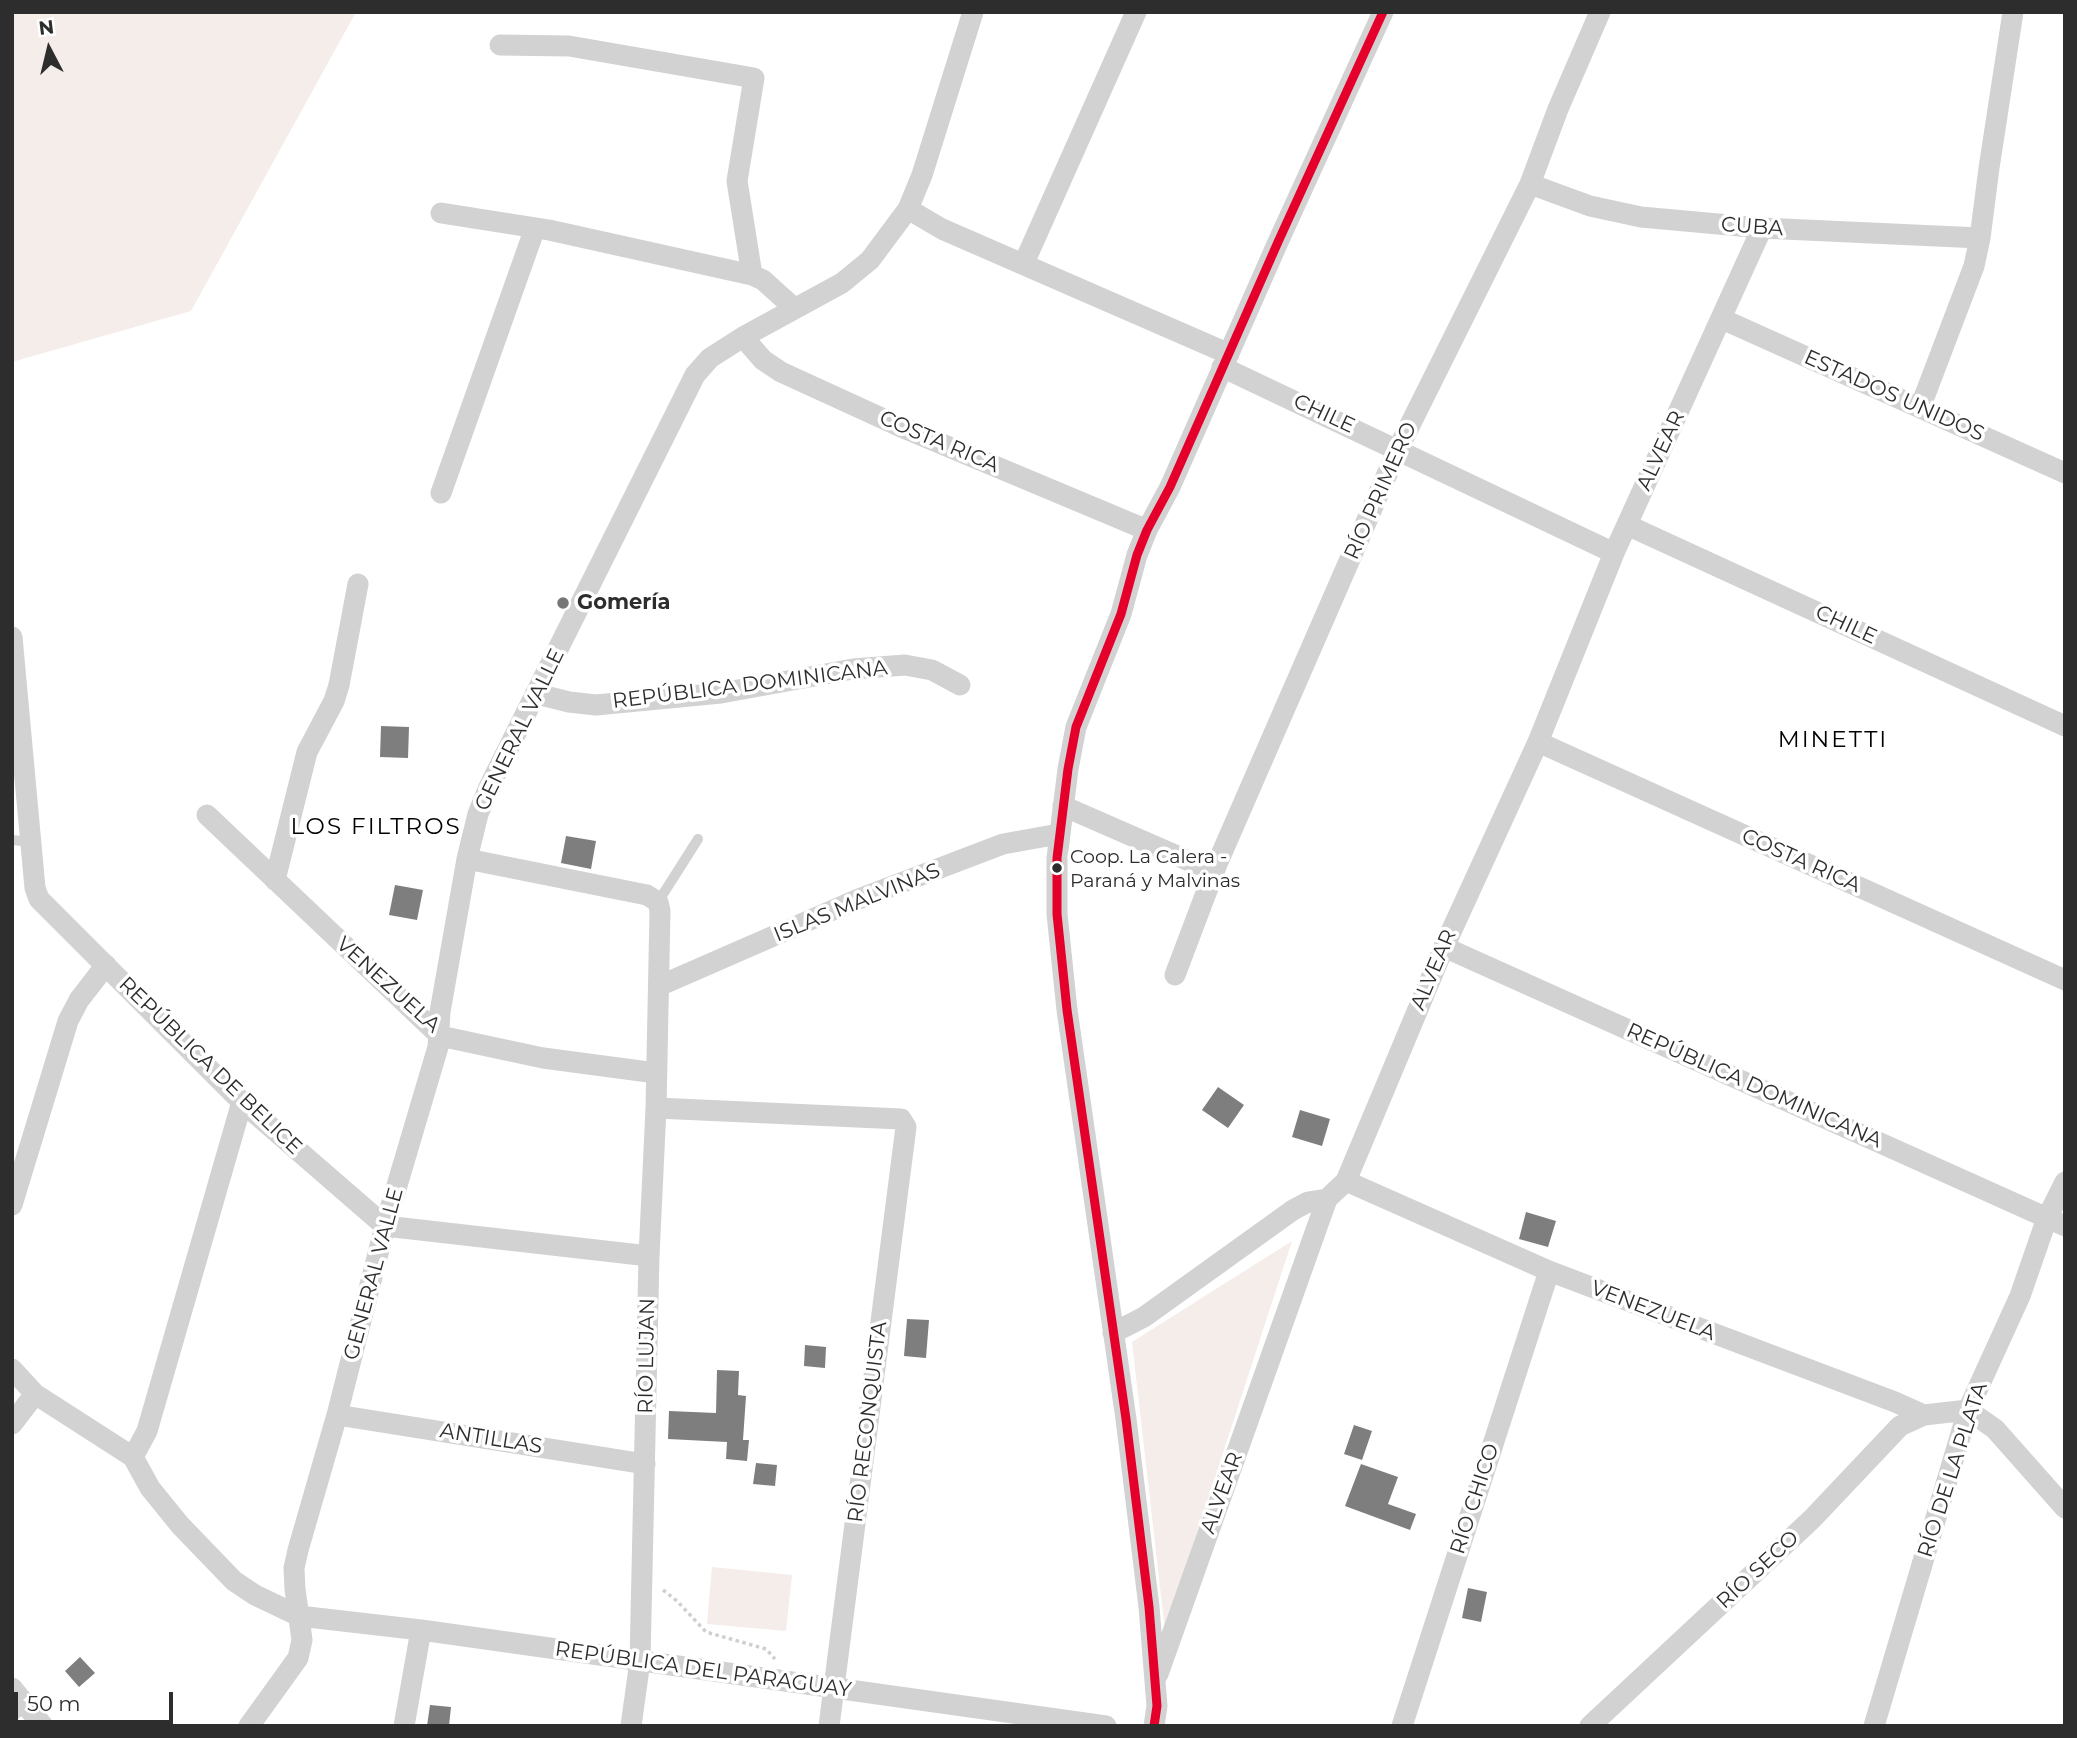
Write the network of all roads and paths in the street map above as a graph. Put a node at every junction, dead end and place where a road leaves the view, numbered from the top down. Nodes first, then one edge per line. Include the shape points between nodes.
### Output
1 (972, 12) edge
2 (1136, 12) edge
3 (1383, 12) edge
4 (1600, 12) edge
5 (2014, 12) edge
6 (500, 45) dead end
7 (1530, 184) junction
8 (908, 209) junction
9 (441, 213) dead end
10 (534, 228) junction
11 (1762, 229) junction
12 (1980, 238) junction
13 (1024, 263) junction
14 (752, 275) junction
15 (794, 308) junction
16 (1722, 318) junction
17 (743, 337) junction
18 (1226, 360) junction
19 (1920, 408) junction
20 (1398, 449) junction
21 (2065, 473) edge
22 (441, 493) dead end
23 (1627, 525) junction
24 (1147, 530) junction
25 (1614, 553) junction
26 (358, 584) dead end
27 (12, 637) edge
28 (960, 685) dead end
29 (537, 694) junction
30 (2065, 726) edge
31 (1538, 742) junction
32 (1063, 807) junction
33 (207, 815) dead end
34 (1059, 834) junction
35 (698, 839) dead end
36 (22, 841) edge
37 (467, 859) junction
38 (1217, 864) junction
39 (275, 880) junction
40 (659, 907) junction
41 (1444, 947) junction
42 (106, 965) junction
43 (1175, 975) dead end
44 (2065, 980) edge
45 (659, 986) junction
46 (440, 1036) junction
47 (656, 1073) junction
48 (242, 1102) junction
49 (656, 1108) junction
50 (1346, 1181) junction
51 (2065, 1182) edge
52 (1327, 1199) junction
53 (12, 1205) edge
54 (2056, 1222) edge
55 (385, 1226) junction
56 (649, 1256) junction
57 (1549, 1271) junction
58 (1113, 1333) junction
59 (12, 1369) edge
60 (35, 1394) junction
61 (1968, 1409) junction
62 (337, 1415) junction
63 (1924, 1415) junction
64 (12, 1424) edge
65 (133, 1457) junction
66 (645, 1464) junction
67 (2065, 1508) edge
68 (642, 1574) junction
69 (299, 1616) junction
70 (421, 1630) junction
71 (639, 1661) junction
72 (1156, 1679) junction
73 (798, 1684) junction
74 (12, 1688) edge
75 (834, 1688) junction
76 (20, 1712) edge
77 (43, 1726) edge
78 (249, 1726) edge
79 (404, 1726) edge
80 (631, 1726) edge
81 (829, 1726) edge
82 (1106, 1726) edge
83 (1154, 1726) edge
84 (1402, 1726) edge
85 (1591, 1726) edge
86 (1874, 1726) edge

1 - 8 street, GENERAL VALLE
2 - 13 street
3 - 18 street
4 - 7 street, RÍO PRIMERO
5 - 12 street
6 - 14 street via 569,46 754,78 737,181
7 - 11 street, CUBA via 1590,206 1642,217
7 - 20 street, RÍO PRIMERO
8 - 13 street, CHILE via 942,229
8 - 15 street, GENERAL VALLE via 870,260 842,283
9 - 10 street
10 - 14 street
10 - 22 street
11 - 12 street, CUBA
11 - 16 street, ALVEAR
12 - 19 street via 1974,266
13 - 18 street, CHILE
14 - 15 street
15 - 17 street, GENERAL VALLE
16 - 19 street, ESTADOS UNIDOS
16 - 23 street, ALVEAR
17 - 24 street, COSTA RICA via 763,360 782,372
17 - 29 street, GENERAL VALLE via 710,358 695,376
18 - 20 street, CHILE
18 - 24 street
19 - 21 street, ESTADOS UNIDOS
20 - 25 street, CHILE
20 - 38 street, RÍO PRIMERO
23 - 25 street, ALVEAR
23 - 30 street, CHILE
24 - 32 street via 1121,614 1076,727
25 - 31 street, ALVEAR
26 - 39 street via 339,685 307,752
27 - 36 street, REPÚBLICA DE BELICE
28 - 29 street, REPÚBLICA DOMINICANA via 932,670 905,665 853,669 720,693 596,705
29 - 37 street, GENERAL VALLE via 489,787
31 - 41 street, ALVEAR
31 - 44 street, COSTA RICA
32 - 34 street
32 - 38 street via 1189,861
33 - 39 street, VENEZUELA
34 - 45 street, ISLAS MALVINAS via 1003,844 856,900
34 - 58 street via 1057,914 1062,961
35 - 40 lane
36 - 42 street, REPÚBLICA DE BELICE via 39,899
37 - 40 street via 647,895
37 - 46 street, GENERAL VALLE via 440,1012
38 - 43 street, RÍO PRIMERO
39 - 46 street, VENEZUELA
40 - 45 street, RÍO LUJAN
41 - 50 street, ALVEAR
41 - 54 street, REPÚBLICA DOMINICANA
42 - 48 street, REPÚBLICA DE BELICE
42 - 53 street via 68,1021
45 - 47 street, RÍO LUJAN
46 - 47 street, VENEZUELA via 543,1058
46 - 55 street, GENERAL VALLE
47 - 49 street, RÍO LUJAN
48 - 55 street, REPÚBLICA DE BELICE
48 - 65 street via 147,1431
49 - 56 street, RÍO LUJAN
49 - 75 street, RÍO RECONQUISTA via 901,1119 905,1127
50 - 52 street, ALVEAR
50 - 57 street, VENEZUELA
51 - 54 street, RÍO DE LA PLATA
52 - 58 street via 1293,1210 1144,1317
52 - 72 street, ALVEAR
54 - 61 street, RÍO DE LA PLATA
55 - 56 street
55 - 62 street, GENERAL VALLE
56 - 66 street, RÍO LUJAN
57 - 63 street, VENEZUELA
57 - 84 street, RÍO CHICO
58 - 72 street
59 - 60 street
60 - 64 street
60 - 65 street
61 - 63 street
61 - 67 street via 1995,1429
61 - 86 street, RÍO DE LA PLATA
62 - 66 street, ANTILLAS
62 - 69 street, GENERAL VALLE via 294,1568
63 - 85 street, RÍO SECO via 1900,1426 1812,1519
65 - 69 street, REPÚBLICA DEL PARAGUAY via 150,1488 180,1525 234,1581
66 - 68 street, RÍO LUJAN
68 - 71 street, RÍO LUJAN
68 - 73 path via 706,1632 766,1650
69 - 70 street, REPÚBLICA DEL PARAGUAY
69 - 78 street, GENERAL VALLE via 302,1640 298,1658
70 - 71 street, REPÚBLICA DEL PARAGUAY
70 - 79 street
71 - 73 street, REPÚBLICA DEL PARAGUAY
71 - 80 street, RÍO LUJAN
72 - 83 street, ALVEAR
73 - 75 street, REPÚBLICA DEL PARAGUAY
74 - 76 street
75 - 81 street, RÍO RECONQUISTA
75 - 82 street, REPÚBLICA DEL PARAGUAY
76 - 77 street

